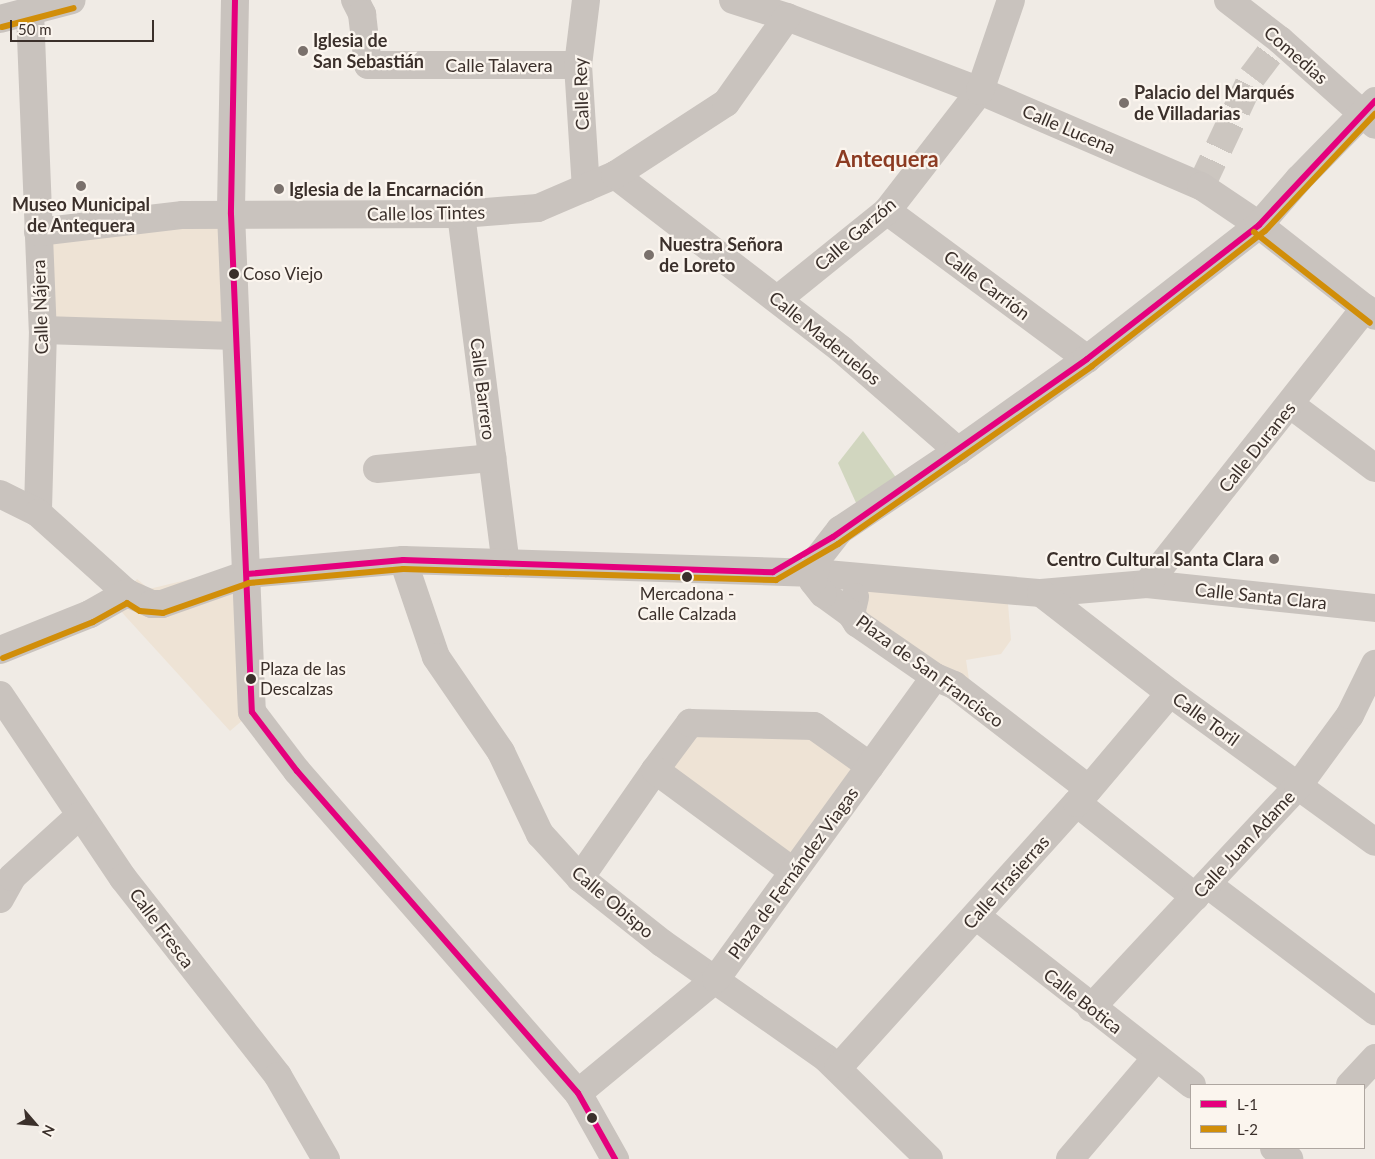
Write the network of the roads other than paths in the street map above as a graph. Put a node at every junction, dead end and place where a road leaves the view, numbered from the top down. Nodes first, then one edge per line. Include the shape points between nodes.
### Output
1 (72, 0) edge
2 (235, 0) edge
3 (355, 0) edge
4 (586, 0) edge
5 (734, 0) edge
6 (1010, 0) edge
7 (1228, 0) edge
8 (1258, 8) edge
9 (30, 12) junction
10 (788, 17) junction
11 (0, 19) edge
12 (578, 65) junction
13 (980, 91) junction
14 (1371, 113) edge
15 (615, 175) junction
16 (586, 188) junction
17 (887, 211) junction
18 (231, 214) junction
19 (461, 214) junction
20 (1259, 225) junction
21 (38, 232) junction
22 (778, 299) junction
23 (1370, 312) edge
24 (43, 330) junction
25 (235, 336) junction
26 (1087, 359) junction
27 (1291, 405) junction
28 (958, 451) junction
29 (492, 458) junction
30 (1375, 468) edge
31 (377, 469) dead end
32 (0, 494) edge
33 (38, 512) junction
34 (833, 537) junction
35 (403, 560) junction
36 (506, 563) junction
37 (773, 572) junction
38 (815, 573) junction
39 (247, 574) junction
40 (868, 578) junction
41 (1147, 584) junction
42 (127, 593) junction
43 (1041, 593) junction
44 (1375, 608) edge
45 (851, 614) junction
46 (0, 650) edge
47 (1375, 664) edge
48 (935, 677) junction
49 (1170, 693) junction
50 (0, 695) edge
51 (870, 766) junction
52 (655, 770) junction
53 (1298, 786) junction
54 (1083, 796) junction
55 (79, 816) junction
56 (1375, 842) edge
57 (794, 872) junction
58 (580, 878) junction
59 (1201, 890) junction
60 (0, 899) edge
61 (976, 916) junction
62 (716, 979) junction
63 (1091, 1008) junction
64 (1375, 1011) edge
65 (1156, 1058) junction
66 (1375, 1058) edge
67 (838, 1068) junction
68 (1191, 1084) edge
69 (1351, 1084) edge
70 (578, 1093) junction
71 (613, 1158) edge
72 (326, 1159) edge
73 (929, 1159) edge
74 (1070, 1159) edge

1 - 9 street
2 - 18 street
3 - 12 street, Calle Talavera via 362,14 368,65
4 - 12 street, Calle Rey
5 - 10 street, Calle Lucena
6 - 13 street, Calle Garzón
7 - 8 street, Comedias
8 - 14 street, Comedias
9 - 11 street
9 - 21 street, Calle Nájera
10 - 13 street, Calle Lucena
10 - 15 street, Calle los Tintes via 726,103
12 - 16 street, Calle Rey
13 - 17 street, Calle Garzón
13 - 20 street, Calle Lucena via 1200,186
14 - 20 street
15 - 16 street, Calle los Tintes
15 - 22 street, Calle Maderuelos
16 - 19 street, Calle los Tintes via 538,208
17 - 22 street, Calle Garzón
17 - 26 street, Calle Carrión
18 - 19 street, Calle los Tintes
18 - 21 street, Calle los Tintes via 183,215
18 - 25 street
19 - 29 street, Calle Barrero
20 - 23 street, Calle Lucena
20 - 26 street
21 - 24 street, Calle Nájera
22 - 28 street, Calle Maderuelos
23 - 27 street, Calle Duranes
24 - 25 street
24 - 33 street, Calle Nájera
25 - 39 street
26 - 28 street
27 - 30 street
27 - 41 street, Calle Duranes
28 - 34 street
29 - 31 street
29 - 36 street, Calle Barrero
32 - 33 street
33 - 42 street
34 - 37 street
34 - 38 street via 818,558
35 - 36 street
35 - 39 street
35 - 58 street, Calle Obispo via 436,657 501,752 540,834
36 - 37 street
37 - 38 street
38 - 40 street
38 - 45 street via 813,582 823,594
39 - 42 street via 162,604 142,602
39 - 70 street via 252,712 297,771
40 - 43 street
40 - 45 street, Plaza de San Francisco via 855,595
41 - 43 street
41 - 44 street, Calle Santa Clara
42 - 46 street via 90,614
43 - 49 street, Calle Toril
45 - 48 street, Plaza de San Francisco via 858,623
47 - 53 street, Calle Juan Adame via 1350,715
48 - 51 street, Plaza de Fernández Viagas
48 - 54 street, Plaza de San Francisco via 954,685
49 - 53 street, Calle Toril
49 - 54 street, Calle Trasierras
50 - 55 street, Calle Fresca
51 - 52 street via 814,726 690,723
51 - 57 street, Plaza de Fernández Viagas
52 - 57 street
52 - 58 street
53 - 56 street, Calle Toril
53 - 59 street, Calle Juan Adame
54 - 59 street, Plaza de San Francisco
54 - 61 street, Calle Trasierras
55 - 60 street via 12,877
55 - 72 street, Calle Fresca via 129,886 278,1076
57 - 62 street, Plaza de Fernández Viagas
58 - 62 street, Calle Obispo via 662,943
59 - 63 street, Calle Juan Adame
59 - 64 street, Plaza de San Francisco
61 - 63 street, Calle Botica
61 - 67 street, Calle Trasierras
62 - 67 street, Calle Obispo
62 - 70 street, Plaza de Fernández Viagas
63 - 65 street, Calle Botica
65 - 68 street, Calle Botica
65 - 74 street
66 - 69 street
67 - 73 street, Calle Obispo
70 - 71 street

